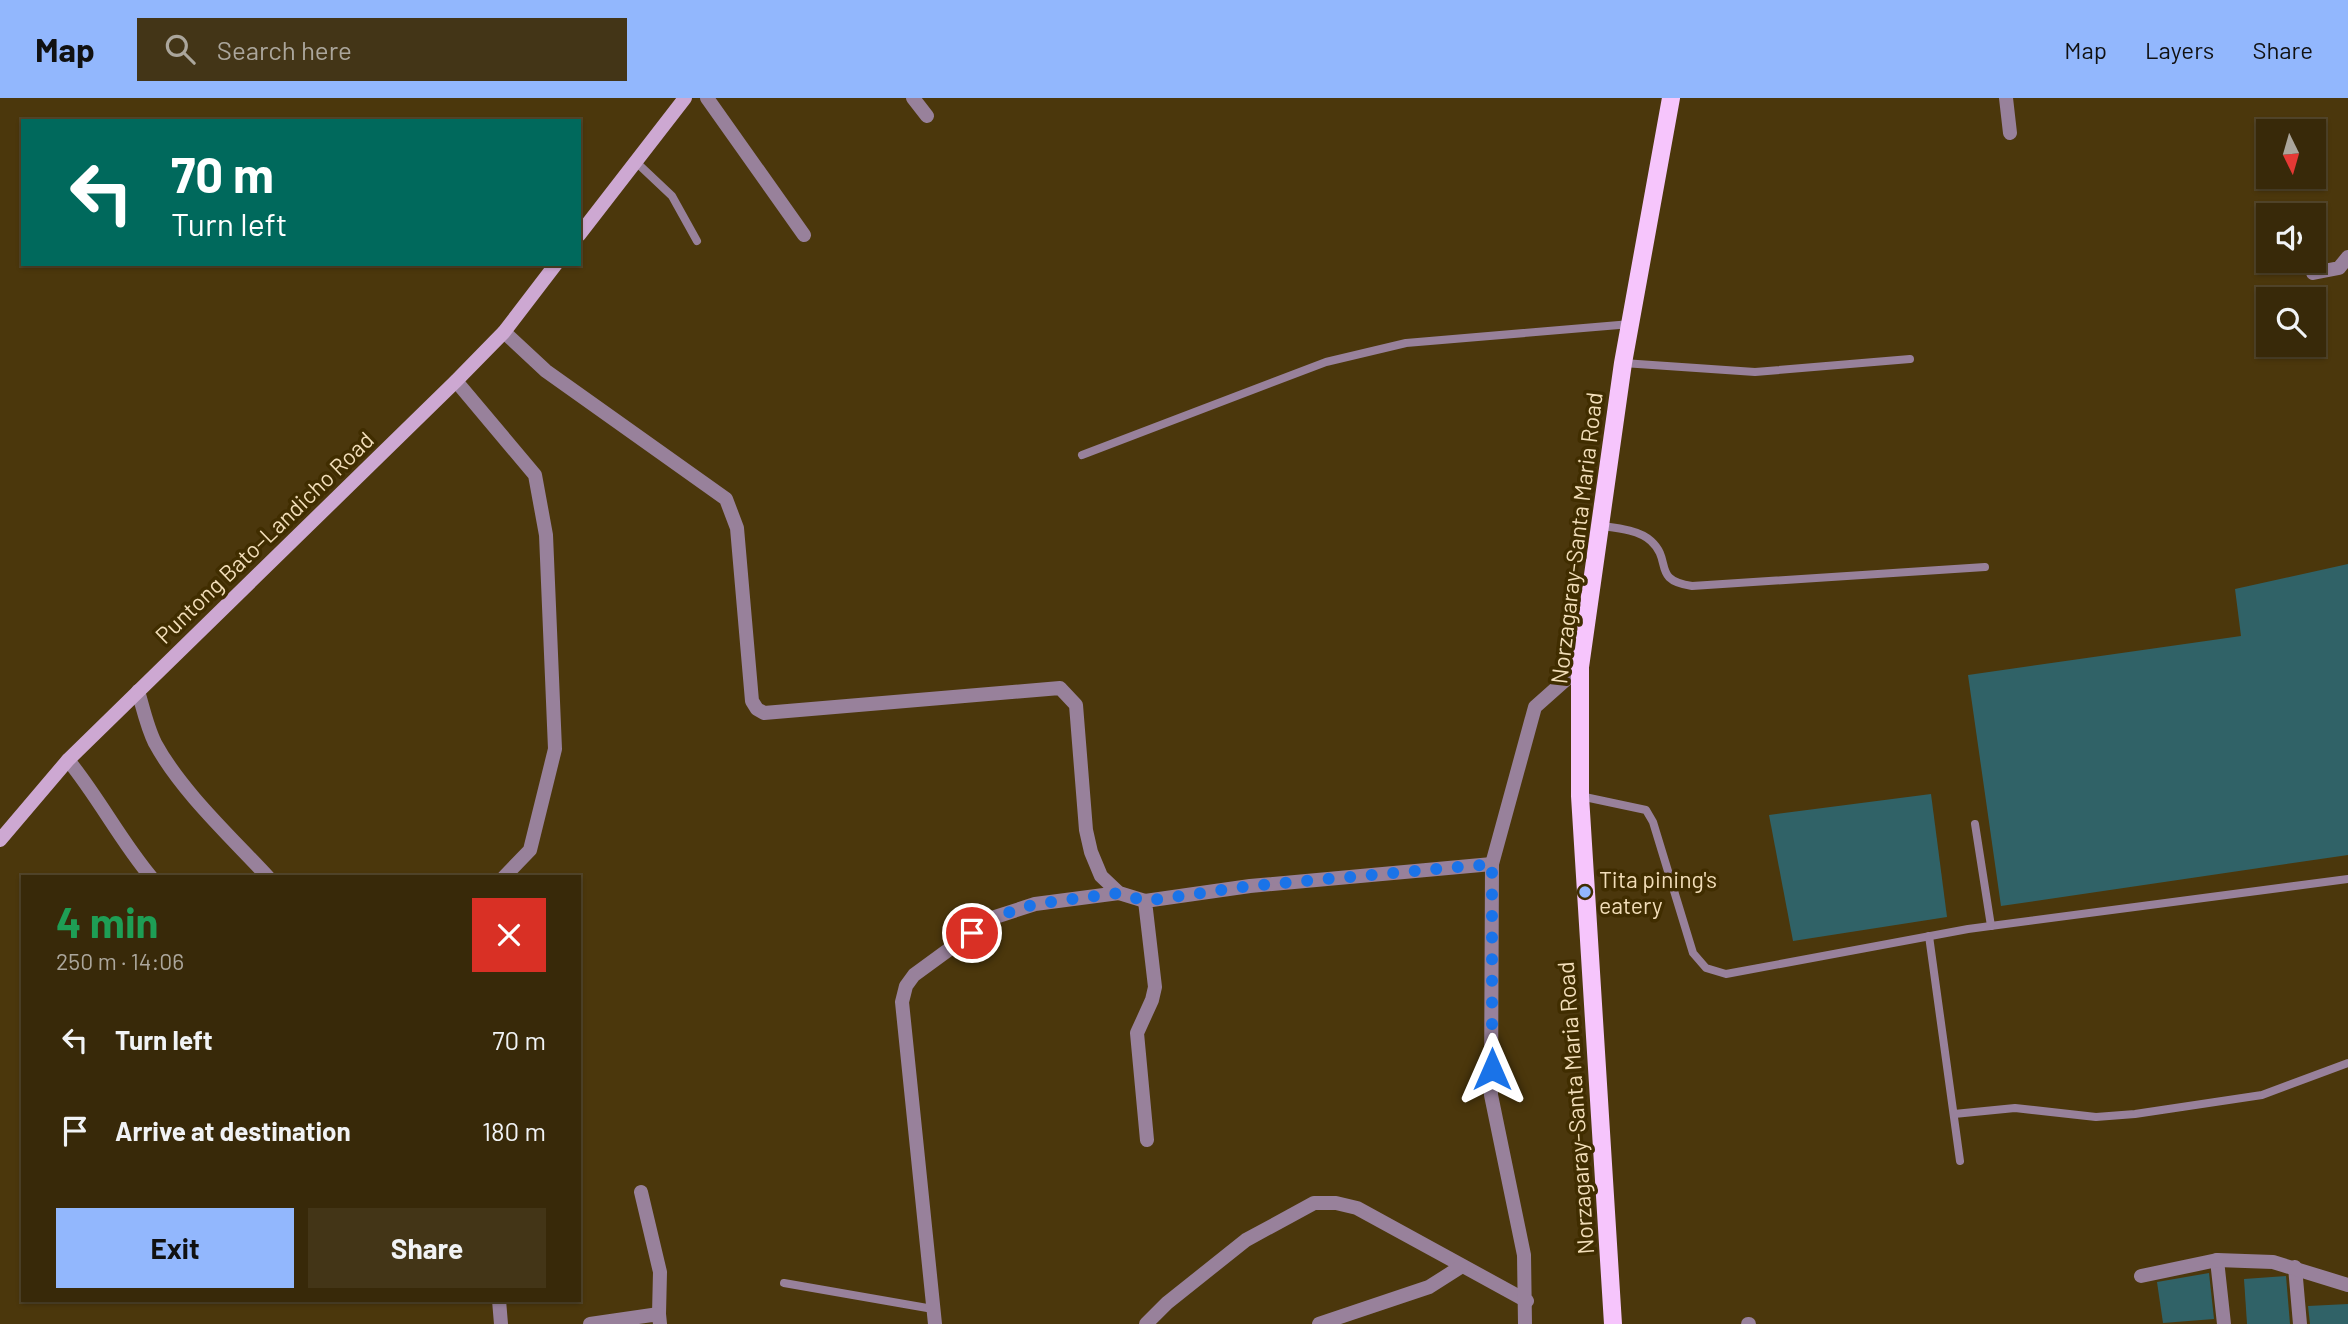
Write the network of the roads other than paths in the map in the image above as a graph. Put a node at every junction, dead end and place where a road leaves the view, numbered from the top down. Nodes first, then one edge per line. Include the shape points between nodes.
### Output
1 (685, 98) edge
2 (707, 98) edge
3 (913, 98) edge
4 (1671, 98) edge
5 (2006, 98) edge
6 (927, 116) dead end
7 (2010, 133) dead end
8 (636, 162) junction
9 (581, 232) edge
10 (804, 234) dead end
11 (697, 241) dead end
12 (2348, 257) edge
13 (554, 266) edge
14 (2326, 270) edge
15 (1630, 324) junction
16 (504, 332) junction
17 (1910, 359) dead end
18 (1623, 363) junction
19 (456, 381) junction
20 (1083, 455) dead end
21 (1602, 526) junction
22 (1985, 567) dead end
23 (1580, 667) junction
24 (138, 691) junction
25 (68, 761) junction
26 (1580, 796) junction
27 (1975, 824) dead end
28 (1, 839) edge
29 (1492, 864) junction
30 (149, 875) edge
31 (266, 875) edge
32 (506, 875) edge
33 (2348, 879) edge
34 (1119, 893) junction
35 (1145, 901) junction
36 (1991, 926) junction
37 (1929, 936) junction
38 (2348, 1063) edge
39 (1954, 1114) junction
40 (1147, 1140) dead end
41 (1960, 1161) dead end
42 (641, 1192) dead end
43 (2217, 1260) junction
44 (1462, 1266) junction
45 (2295, 1267) junction
46 (2141, 1276) dead end
47 (784, 1283) dead end
48 (2348, 1285) edge
49 (1527, 1301) junction
50 (499, 1302) edge
51 (933, 1309) junction
52 (660, 1319) edge
53 (501, 1324) edge
54 (590, 1324) edge
55 (935, 1324) edge
56 (1146, 1324) edge
57 (1319, 1324) edge
58 (1525, 1324) edge
59 (1613, 1324) edge
60 (2224, 1324) edge
61 (2300, 1324) edge

1 - 8 main road
2 - 10 street
3 - 6 street
4 - 15 main road, Norzagaray-Santa Maria Road
5 - 7 street
8 - 9 main road
8 - 11 lane via 672,196
12 - 14 street via 2339,268
13 - 16 main road, Puntong Bato–Landicho Road
15 - 18 main road, Norzagaray-Santa Maria Road
15 - 20 lane via 1406,343 1366,352 1326,362
16 - 19 main road, Puntong Bato–Landicho Road
16 - 34 street via 546,371 726,499 737,528 752,701 757,709 764,713 1060,688 1070,697 1076,705 1091,852 1101,876
17 - 18 lane via 1755,372
18 - 21 main road, Norzagaray-Santa Maria Road
19 - 24 main road, Puntong Bato–Landicho Road
19 - 32 street via 535,475 546,535 555,749 530,850
21 - 22 lane via 1648,538 1656,546 1667,577 1692,586
21 - 23 main road, Norzagaray-Santa Maria Road
23 - 26 main road, Norzagaray-Santa Maria Road
23 - 29 street via 1535,707
24 - 25 main road, Puntong Bato–Landicho Road
24 - 31 street via 163,756
25 - 28 main road, Puntong Bato–Landicho Road
25 - 30 street
26 - 37 lane via 1646,810 1693,953 1706,968 1726,974
26 - 59 main road, Norzagaray-Santa Maria Road
27 - 36 lane
29 - 35 street via 1250,886
29 - 49 street via 1491,1095 1521,1232
33 - 36 lane
34 - 35 street
34 - 51 street via 1035,904 992,918 914,975 906,986 902,1002
35 - 40 street via 1155,987 1137,1033
36 - 37 lane
37 - 39 lane
38 - 39 lane via 2262,1095 2135,1115 2096,1117 2015,1108
39 - 41 lane
42 - 52 street via 660,1272
43 - 45 street
43 - 46 street
43 - 60 street
44 - 49 street
44 - 56 street via 1357,1208 1314,1203 1246,1240
44 - 57 street via 1429,1287
45 - 48 street
45 - 61 street
47 - 51 lane
49 - 58 street
50 - 53 street
51 - 55 street
52 - 54 street

